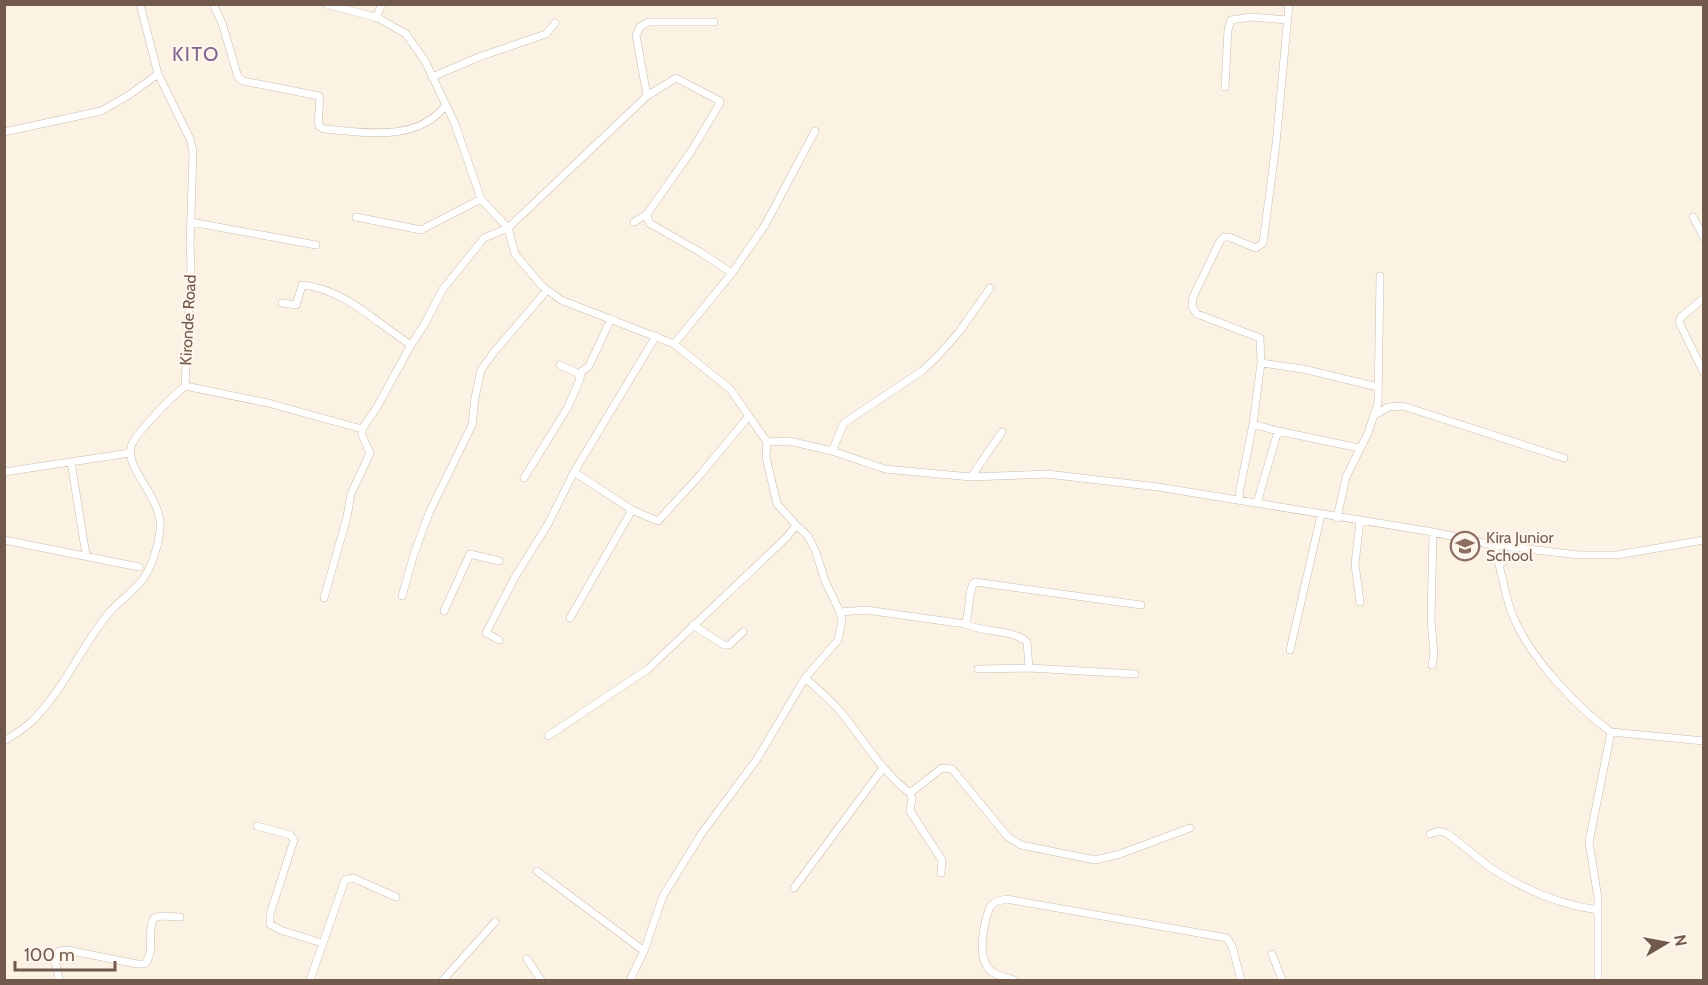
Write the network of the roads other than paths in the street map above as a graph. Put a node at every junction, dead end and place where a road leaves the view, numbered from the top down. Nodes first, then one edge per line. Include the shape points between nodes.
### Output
1 (141, 4) edge
2 (213, 4) edge
3 (326, 4) edge
4 (382, 4) edge
5 (1289, 4) edge
6 (376, 18) junction
7 (1287, 20) junction
8 (714, 22) dead end
9 (555, 23) dead end
10 (158, 74) junction
11 (432, 77) junction
12 (1225, 87) dead end
13 (648, 96) junction
14 (446, 105) junction
15 (815, 131) dead end
16 (4, 132) edge
17 (481, 199) junction
18 (647, 214) junction
19 (356, 217) dead end
20 (1694, 217) dead end
21 (191, 222) junction
22 (634, 222) dead end
23 (508, 228) junction
24 (1704, 238) edge
25 (316, 245) dead end
26 (732, 273) junction
27 (1380, 276) dead end
28 (990, 288) dead end
29 (547, 290) junction
30 (1704, 298) edge
31 (282, 303) dead end
32 (611, 319) junction
33 (656, 336) junction
34 (674, 344) junction
35 (411, 345) junction
36 (1261, 363) junction
37 (560, 365) dead end
38 (1704, 373) edge
39 (580, 379) junction
40 (185, 386) junction
41 (1378, 387) junction
42 (1375, 415) junction
43 (749, 416) junction
44 (1253, 424) junction
45 (362, 429) junction
46 (1278, 431) junction
47 (1002, 432) dead end
48 (767, 442) junction
49 (1359, 448) junction
50 (832, 451) junction
51 (130, 453) junction
52 (1564, 458) dead end
53 (71, 462) junction
54 (4, 472) edge
55 (574, 472) junction
56 (971, 477) junction
57 (524, 478) dead end
58 (1240, 501) junction
59 (1257, 503) junction
60 (632, 510) junction
61 (1321, 515) junction
62 (1337, 518) junction
63 (1360, 521) junction
64 (796, 525) junction
65 (1433, 532) junction
66 (4, 540) edge
67 (1704, 540) edge
68 (1493, 545) junction
69 (1517, 547) junction
70 (86, 555) junction
71 (499, 561) dead end
72 (1501, 564) junction
73 (139, 567) dead end
74 (402, 596) dead end
75 (324, 598) dead end
76 (1360, 602) dead end
77 (1141, 605) dead end
78 (444, 611) dead end
79 (840, 612) junction
80 (570, 618) dead end
81 (965, 624) junction
82 (693, 625) junction
83 (743, 632) dead end
84 (499, 640) dead end
85 (1290, 650) dead end
86 (1432, 665) dead end
87 (1029, 668) junction
88 (978, 669) dead end
89 (1135, 674) dead end
90 (805, 678) junction
91 (1611, 732) junction
92 (548, 736) dead end
93 (4, 741) edge
94 (1704, 741) edge
95 (883, 768) junction
96 (910, 793) junction
97 (257, 826) dead end
98 (1190, 828) dead end
99 (1430, 834) dead end
100 (537, 871) dead end
101 (941, 873) dead end
102 (794, 888) dead end
103 (396, 897) dead end
104 (1598, 910) junction
105 (180, 917) dead end
106 (495, 922) dead end
107 (322, 943) junction
108 (644, 951) junction
109 (1272, 954) dead end
110 (527, 958) dead end
111 (59, 981) edge
112 (310, 981) edge
113 (443, 981) edge
114 (541, 981) edge
115 (630, 981) edge
116 (1014, 981) edge
117 (1241, 981) edge
118 (1282, 981) edge
119 (1598, 981) edge

1 - 10 street, Kironde Road
2 - 14 street via 238,77 319,96 318,120 324,129 401,131 429,122
3 - 6 street
4 - 6 street
5 - 7 street
6 - 11 street via 406,34
7 - 12 street via 1231,20
7 - 36 street via 1263,243 1256,248 1224,237 1191,302 1197,314 1260,338
8 - 13 street via 648,22 640,27 636,35
9 - 11 street via 546,34
10 - 16 street via 101,111
10 - 21 street, Kironde Road via 193,151
11 - 14 street
13 - 18 street via 676,78 720,103
13 - 23 street
14 - 17 street
15 - 26 street via 765,225
17 - 19 street via 421,230
17 - 23 street
18 - 22 street
18 - 26 street via 649,223
20 - 24 street
21 - 25 street
21 - 40 street, Kironde Road
23 - 29 street via 515,254
23 - 35 street via 484,238 443,289
26 - 34 street
27 - 41 street
28 - 50 street via 937,357 844,423
29 - 32 street via 561,300
29 - 74 street via 481,370 472,425 429,513
30 - 38 street via 1679,322
31 - 35 street via 296,305 302,285 319,288 342,297
32 - 33 street
32 - 39 street
33 - 34 street
33 - 55 street
34 - 43 street via 730,389
35 - 45 street
36 - 41 street
36 - 44 street
37 - 39 street via 577,373
39 - 57 street via 568,407
40 - 45 street via 268,403
40 - 51 street, Kironde Road via 132,443
41 - 42 street
42 - 49 street
42 - 52 street via 1388,407 1403,406
43 - 48 street
43 - 60 street via 658,521
44 - 46 street
44 - 58 street
45 - 75 street via 370,453 351,494
46 - 49 street
46 - 59 street
47 - 56 street
48 - 50 street via 789,441
48 - 64 street via 766,457 777,504
49 - 62 street via 1346,477
50 - 56 street via 885,469
51 - 53 street
51 - 93 street via 160,515 157,548 148,571 109,612 35,718
53 - 54 street
53 - 70 street
55 - 60 street
55 - 84 street via 486,633
56 - 58 street via 1056,475
58 - 59 street
59 - 61 street
60 - 80 street
61 - 62 street
61 - 85 street
62 - 63 street
63 - 65 street
63 - 76 street via 1355,564
64 - 79 street via 808,536
64 - 82 street
65 - 68 street
65 - 86 street
66 - 70 street
67 - 69 street via 1605,556
68 - 69 street
68 - 72 street
69 - 72 street
70 - 73 street
71 - 78 street via 470,554
72 - 91 street via 1502,584 1513,618 1534,653 1576,704
77 - 81 street via 975,582
79 - 81 street via 866,610
79 - 90 street via 838,640
81 - 87 street via 1022,638 1029,648
82 - 83 street via 724,645
82 - 92 street via 648,669
87 - 88 street
87 - 89 street
90 - 95 street via 838,709
90 - 108 street via 757,759 702,833 663,896
91 - 94 street
91 - 104 street via 1589,842
95 - 96 street
95 - 102 street
96 - 98 street via 947,768 1012,841 1095,860
96 - 101 street via 910,812 942,860
97 - 107 street via 290,835 294,840 270,924
99 - 104 street via 1446,833 1493,869 1529,889
100 - 108 street
103 - 107 street via 348,878
104 - 119 street
105 - 111 street via 154,918 150,956 145,964 59,951 55,960
106 - 113 street
107 - 112 street
108 - 115 street
109 - 118 street
110 - 114 street
116 - 117 street via 988,968 981,946 990,907 1006,899 1227,938

